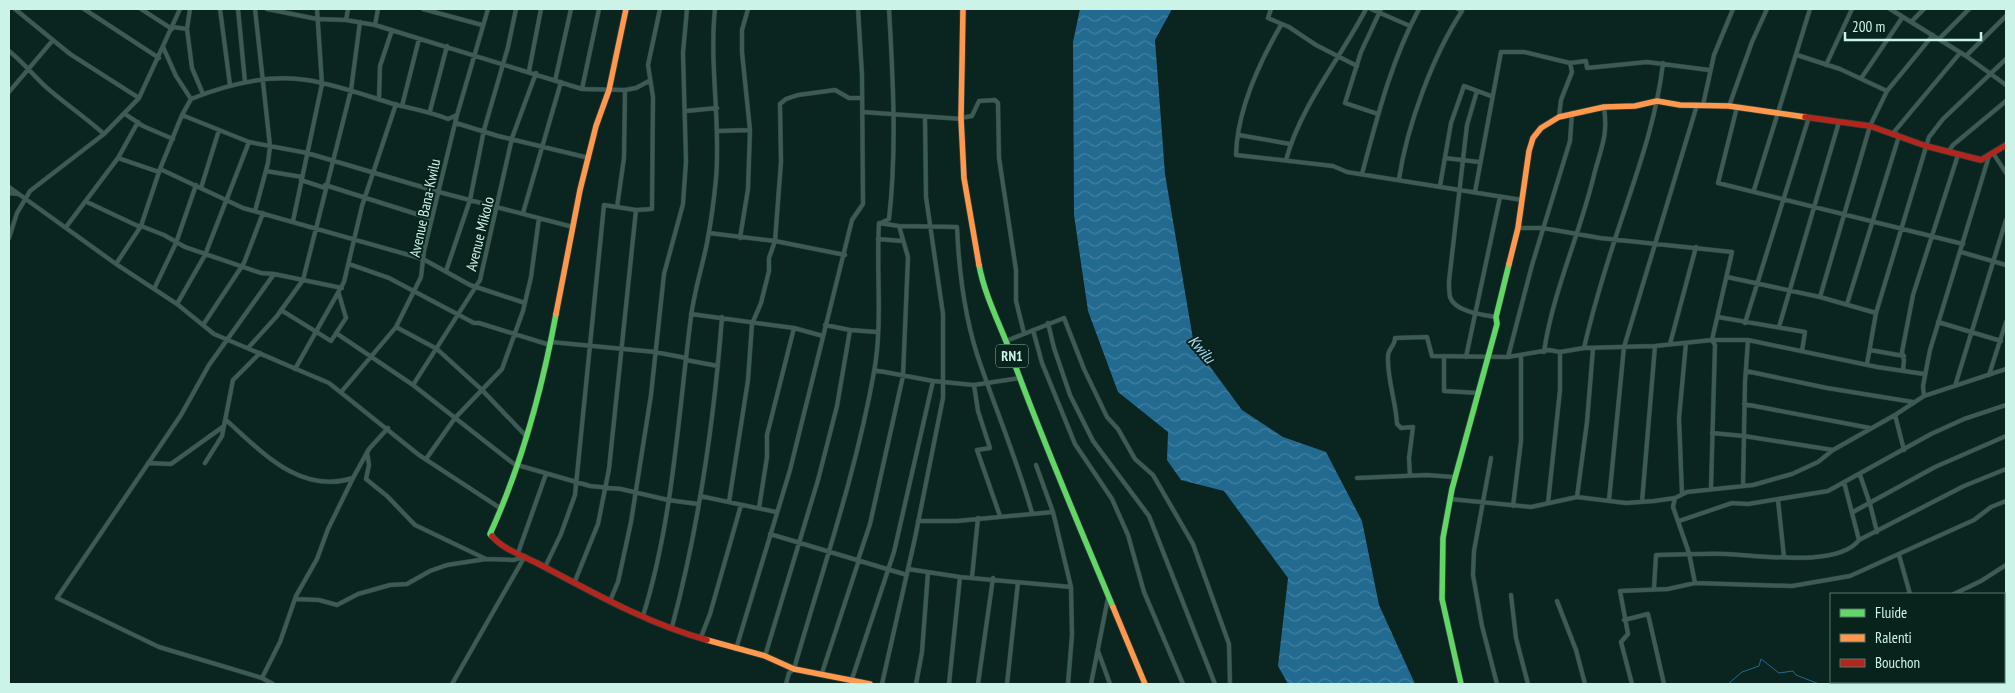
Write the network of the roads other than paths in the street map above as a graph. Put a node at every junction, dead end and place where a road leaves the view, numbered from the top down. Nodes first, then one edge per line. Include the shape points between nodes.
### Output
1 (15, 9) edge
2 (84, 9) edge
3 (141, 9) edge
4 (180, 9) edge
5 (190, 9) edge
6 (220, 9) edge
7 (238, 9) edge
8 (256, 9) edge
9 (267, 9) edge
10 (317, 9) edge
11 (348, 9) edge
12 (378, 9) edge
13 (426, 9) edge
14 (488, 9) edge
15 (516, 9) edge
16 (541, 9) edge
17 (570, 9) edge
18 (599, 9) edge
19 (626, 9) edge
20 (660, 9) edge
21 (687, 9) edge
22 (715, 9) edge
23 (748, 9) edge
24 (858, 9) edge
25 (889, 9) edge
26 (963, 9) edge
27 (1271, 9) edge
28 (1366, 9) edge
29 (1371, 9) edge
30 (1419, 9) edge
31 (1458, 9) edge
32 (1733, 9) edge
33 (1767, 9) edge
34 (1810, 9) edge
35 (1852, 9) edge
36 (1890, 9) edge
37 (1924, 9) edge
38 (1969, 9) edge
39 (285, 10) edge
40 (1380, 10) edge
41 (2006, 16) edge
42 (1902, 18) junction
43 (317, 19) junction
44 (346, 20) junction
45 (360, 22) junction
46 (1911, 22) junction
47 (375, 25) junction
48 (482, 25) junction
49 (1281, 25) junction
50 (1410, 26) junction
51 (172, 28) junction
52 (187, 29) junction
53 (392, 30) junction
54 (1933, 35) junction
55 (419, 39) junction
56 (1940, 39) junction
57 (53, 40) junction
58 (447, 46) junction
59 (163, 47) junction
60 (9, 52) edge
61 (1960, 53) junction
62 (1797, 55) junction
63 (473, 56) junction
64 (1339, 56) junction
65 (1966, 56) junction
66 (158, 58) junction
67 (2006, 58) edge
68 (1570, 63) junction
69 (1663, 63) junction
70 (503, 64) junction
71 (1826, 65) junction
72 (1357, 66) junction
73 (29, 69) junction
74 (1709, 70) junction
75 (529, 71) junction
76 (536, 73) junction
77 (1992, 73) junction
78 (1862, 77) junction
79 (261, 80) junction
80 (555, 81) junction
81 (649, 81) junction
82 (245, 82) junction
83 (561, 82) junction
84 (322, 84) junction
85 (230, 85) junction
86 (2006, 85) edge
87 (582, 89) junction
88 (351, 90) junction
89 (609, 90) junction
90 (625, 90) junction
91 (1477, 91) junction
92 (1888, 91) junction
93 (9, 92) edge
94 (203, 94) junction
95 (1491, 96) junction
96 (139, 98) junction
97 (861, 98) junction
98 (191, 99) junction
99 (379, 99) junction
100 (1657, 101) junction
101 (2006, 101) edge
102 (396, 104) junction
103 (1700, 105) junction
104 (402, 106) junction
105 (1730, 106) junction
106 (1604, 107) junction
107 (1737, 107) junction
108 (717, 108) junction
109 (430, 111) junction
110 (686, 111) junction
111 (1779, 111) junction
112 (862, 112) junction
113 (1572, 113) junction
114 (126, 114) junction
115 (182, 114) junction
116 (1378, 114) junction
117 (892, 115) junction
118 (457, 116) junction
119 (1559, 117) junction
120 (1809, 117) junction
121 (925, 118) junction
122 (962, 119) junction
123 (138, 122) junction
124 (456, 122) junction
125 (1839, 122) junction
126 (1870, 126) junction
127 (220, 130) junction
128 (484, 130) junction
129 (750, 130) junction
130 (718, 131) junction
131 (104, 134) junction
132 (1239, 135) junction
133 (1899, 136) junction
134 (512, 138) junction
135 (173, 139) junction
136 (249, 142) junction
137 (1290, 144) junction
138 (2006, 145) edge
139 (270, 146) junction
140 (542, 146) junction
141 (1926, 146) junction
142 (307, 152) junction
143 (1948, 152) junction
144 (1958, 155) junction
145 (1991, 155) junction
146 (118, 158) junction
147 (589, 158) junction
148 (1445, 158) junction
149 (332, 160) junction
150 (1286, 160) junction
151 (1464, 160) junction
152 (1479, 162) junction
153 (159, 171) junction
154 (266, 171) junction
155 (373, 172) junction
156 (2006, 173) edge
157 (1362, 174) junction
158 (302, 179) junction
159 (1399, 179) junction
160 (196, 185) junction
161 (1440, 186) junction
162 (9, 187) edge
163 (325, 187) junction
164 (201, 188) junction
165 (1460, 190) junction
166 (1754, 190) junction
167 (439, 192) junction
168 (1475, 192) junction
169 (9, 193) edge
170 (18, 194) junction
171 (366, 197) junction
172 (1500, 197) junction
173 (24, 198) junction
174 (1784, 199) junction
175 (470, 200) junction
176 (1522, 200) junction
177 (226, 201) junction
178 (87, 202) junction
179 (1813, 206) junction
180 (498, 207) junction
181 (617, 207) junction
182 (255, 210) junction
183 (636, 210) junction
184 (263, 213) junction
185 (523, 213) junction
186 (1843, 213) junction
187 (539, 218) junction
188 (432, 219) junction
189 (2006, 220) edge
190 (293, 221) junction
191 (1872, 221) junction
192 (879, 223) junction
193 (931, 225) junction
194 (899, 226) junction
195 (66, 227) junction
196 (141, 227) junction
197 (573, 227) junction
198 (316, 228) junction
199 (1518, 228) junction
200 (1543, 228) junction
201 (1902, 228) junction
202 (709, 233) junction
203 (1577, 233) junction
204 (1931, 235) junction
205 (9, 238) edge
206 (740, 238) junction
207 (354, 239) junction
208 (878, 239) junction
209 (1616, 239) junction
210 (775, 241) junction
211 (902, 241) junction
212 (176, 242) junction
213 (1656, 243) junction
214 (1964, 244) junction
215 (1696, 247) junction
216 (1961, 252) junction
217 (845, 254) junction
218 (205, 255) junction
219 (423, 259) junction
220 (1992, 261) junction
221 (116, 264) junction
222 (349, 264) junction
223 (2006, 265) edge
224 (241, 267) junction
225 (446, 271) junction
226 (274, 274) junction
227 (1727, 277) junction
228 (303, 280) junction
229 (1758, 283) junction
230 (477, 286) junction
231 (342, 288) junction
232 (154, 289) junction
233 (415, 291) junction
234 (1789, 291) junction
235 (339, 294) junction
236 (1820, 297) junction
237 (177, 304) junction
238 (525, 304) junction
239 (1847, 304) junction
240 (281, 310) junction
241 (1876, 313) junction
242 (691, 314) junction
243 (1476, 314) junction
244 (460, 315) junction
245 (722, 317) junction
246 (1496, 317) junction
247 (1718, 317) junction
248 (1938, 322) junction
249 (2006, 322) edge
250 (1048, 323) junction
251 (1744, 323) junction
252 (752, 324) junction
253 (203, 325) junction
254 (825, 325) junction
255 (396, 327) junction
256 (1779, 327) junction
257 (794, 328) junction
258 (850, 330) junction
259 (1033, 330) junction
260 (1971, 331) junction
261 (315, 332) junction
262 (877, 332) junction
263 (336, 333) junction
264 (1024, 333) junction
265 (515, 336) junction
266 (823, 336) junction
267 (1712, 340) junction
268 (1748, 340) junction
269 (1006, 341) junction
270 (2001, 341) junction
271 (227, 342) junction
272 (551, 343) junction
273 (1686, 343) junction
274 (1670, 344) junction
275 (589, 345) junction
276 (1655, 346) junction
277 (248, 348) junction
278 (623, 348) junction
279 (1584, 348) junction
280 (1624, 348) junction
281 (437, 349) junction
282 (1593, 349) junction
283 (1870, 350) junction
284 (1802, 351) junction
285 (655, 352) junction
286 (1544, 352) junction
287 (1560, 352) junction
288 (260, 353) junction
289 (1444, 356) junction
290 (1522, 356) junction
291 (1904, 356) junction
292 (372, 357) junction
293 (1466, 357) junction
294 (1508, 357) junction
295 (1488, 358) junction
296 (686, 359) junction
297 (1868, 364) junction
298 (718, 366) junction
299 (295, 369) junction
300 (2006, 369) edge
301 (874, 370) junction
302 (1903, 370) junction
303 (1746, 371) junction
304 (1924, 374) junction
305 (1989, 375) junction
306 (903, 376) junction
307 (1020, 378) junction
308 (933, 381) junction
309 (944, 382) junction
310 (988, 382) junction
311 (974, 385) junction
312 (413, 386) junction
313 (1955, 386) junction
314 (482, 390) junction
315 (342, 391) junction
316 (1479, 393) junction
317 (1924, 396) junction
318 (1913, 402) junction
319 (1744, 404) junction
320 (2006, 405) edge
321 (1895, 416) junction
322 (455, 418) junction
323 (225, 422) junction
324 (388, 428) junction
325 (1870, 428) junction
326 (1712, 434) junction
327 (1744, 436) junction
328 (2006, 436) edge
329 (527, 437) junction
330 (1833, 450) junction
331 (1904, 450) junction
332 (367, 452) junction
333 (1491, 458) dead end
334 (426, 459) junction
335 (148, 463) junction
336 (205, 463) dead end
337 (518, 466) junction
338 (1036, 466) dead end
339 (2006, 469) edge
340 (546, 474) junction
341 (1860, 474) junction
342 (1410, 476) junction
343 (1453, 477) junction
344 (353, 478) junction
345 (1357, 478) dead end
346 (576, 482) junction
347 (1844, 482) junction
348 (1744, 486) junction
349 (606, 487) junction
350 (1710, 488) junction
351 (636, 493) junction
352 (1682, 494) junction
353 (700, 496) junction
354 (1577, 497) junction
355 (1675, 498) junction
356 (1450, 499) junction
357 (668, 500) junction
358 (1609, 500) junction
359 (1778, 500) junction
360 (2006, 500) edge
361 (729, 502) junction
362 (1642, 502) junction
363 (1482, 503) junction
364 (1548, 503) junction
365 (698, 504) junction
366 (1870, 504) junction
367 (741, 505) junction
368 (1513, 506) junction
369 (500, 508) junction
370 (759, 508) junction
371 (776, 512) junction
372 (1053, 512) junction
373 (1852, 512) junction
374 (1032, 513) junction
375 (1000, 516) junction
376 (978, 518) junction
377 (918, 521) junction
378 (1679, 521) junction
379 (1877, 532) junction
380 (770, 534) junction
381 (1858, 540) junction
382 (800, 543) junction
383 (828, 552) junction
384 (518, 553) junction
385 (1898, 555) junction
386 (525, 556) junction
387 (1690, 556) junction
388 (1784, 557) junction
389 (486, 560) junction
390 (858, 560) junction
391 (2006, 565) edge
392 (545, 567) junction
393 (889, 569) junction
394 (908, 569) junction
395 (928, 572) junction
396 (907, 575) junction
397 (960, 577) junction
398 (972, 577) junction
399 (993, 578) junction
400 (575, 582) junction
401 (1018, 582) junction
402 (1695, 583) junction
403 (1071, 587) junction
404 (1654, 588) junction
405 (1910, 593) edge
406 (1956, 593) edge
407 (1511, 595) dead end
408 (1108, 598) junction
409 (295, 599) junction
410 (610, 601) junction
411 (1558, 601) dead end
412 (643, 616) junction
413 (1624, 620) junction
414 (672, 627) junction
415 (701, 637) junction
416 (736, 649) junction
417 (1097, 650) junction
418 (765, 656) junction
419 (794, 669) junction
420 (822, 673) junction
421 (262, 678) junction
422 (851, 682) junction
423 (273, 684) edge
424 (452, 684) edge
425 (786, 684) edge
426 (870, 684) edge
427 (882, 684) edge
428 (916, 684) edge
429 (949, 684) edge
430 (978, 684) edge
431 (1007, 684) edge
432 (1068, 684) edge
433 (1092, 684) edge
434 (1110, 684) edge
435 (1145, 684) edge
436 (1184, 684) edge
437 (1215, 684) edge
438 (1230, 684) edge
439 (1461, 684) edge
440 (1497, 684) edge
441 (1528, 684) edge
442 (1584, 684) edge
443 (1632, 684) edge
444 (1664, 684) edge

1 - 57 street
2 - 66 street
3 - 51 street
4 - 51 street
5 - 52 street
6 - 85 street
7 - 82 street
8 - 79 street
9 - 39 street
10 - 43 street
11 - 44 street
12 - 47 street
13 - 48 street
14 - 48 street, Avenue Bana-Kwilu
15 - 70 street
16 - 75 street
17 - 80 street
18 - 87 street
19 - 89 main road
20 - 81 street via 650,53
21 - 110 street via 683,53
22 - 108 street
23 - 129 street via 742,30 742,52
24 - 97 street
25 - 117 street
26 - 122 main road, RN1
27 - 49 street via 1268,18
28 - 64 street
29 - 40 street
30 - 50 street
31 - 159 street via 1462,11 1440,48 1418,107
32 - 74 street
33 - 105 street
34 - 62 street
35 - 71 street
36 - 42 street
37 - 46 street
38 - 56 street
39 - 43 street
40 - 50 street
40 - 72 street
41 - 65 street
42 - 46 street
42 - 78 street
43 - 44 street
43 - 84 street
44 - 45 street
45 - 47 street
45 - 88 street
46 - 54 street
47 - 53 street
48 - 63 street, Avenue Bana-Kwilu
49 - 64 street
49 - 132 street via 1251,87
50 - 116 street
51 - 52 street
51 - 59 street
52 - 94 street via 192,68
53 - 55 street
53 - 99 street via 380,66
54 - 56 street
54 - 92 street
55 - 58 street
55 - 104 street
56 - 61 street
57 - 73 street
57 - 96 street
58 - 63 street
58 - 109 street
59 - 66 street
59 - 98 street
60 - 73 street
61 - 65 street
61 - 133 street via 1896,129 1894,132
62 - 71 street
62 - 111 street
63 - 70 street
63 - 118 street, Avenue Bana-Kwilu
64 - 72 street
64 - 137 street
65 - 77 street
66 - 96 street
67 - 77 street
68 - 69 street via 1586,61 1587,68
68 - 95 street via 1524,52 1500,52
68 - 119 street via 1572,72 1561,100
69 - 74 street
69 - 100 street
70 - 75 street
70 - 128 street
71 - 78 street
72 - 116 street via 1345,102
73 - 93 street
73 - 131 street
74 - 103 street
75 - 76 street
76 - 80 street
76 - 134 street, Avenue Mikolo
77 - 86 street
77 - 141 street via 1943,119
78 - 92 street
79 - 82 street
79 - 84 street via 308,80
79 - 139 street
80 - 83 street
81 - 90 street
81 - 183 street via 653,96 652,209
82 - 85 street
83 - 87 street
83 - 140 street
84 - 88 street
84 - 142 street
85 - 94 street
87 - 89 street
88 - 99 street
88 - 149 street
89 - 90 street
89 - 147 main road
90 - 181 street via 624,158
91 - 95 street
91 - 148 street via 1464,86 1451,124
91 - 151 street via 1467,125
92 - 126 street
94 - 98 street
95 - 152 street
96 - 114 street
97 - 112 street
97 - 210 street via 849,98 835,90 798,95 780,104 781,162
98 - 115 street
99 - 102 street
100 - 103 main road
100 - 106 main road
100 - 209 street via 1646,150
101 - 143 street
102 - 104 street
102 - 155 street
103 - 105 main road
103 - 213 street
104 - 109 street
105 - 107 main road
106 - 113 main road
106 - 203 street via 1605,137
107 - 111 main road
107 - 166 street via 1718,182
108 - 110 street
108 - 130 street
109 - 118 street via 448,118
110 - 285 street via 684,204 664,274
111 - 120 main road
111 - 166 street
112 - 117 street
112 - 217 street via 863,204 852,220
113 - 119 main road
113 - 200 street via 1570,141
114 - 123 street
114 - 131 street
115 - 127 street
115 - 135 street
116 - 157 street
117 - 121 street
117 - 192 street via 891,202 889,218
118 - 124 street, Avenue Bana-Kwilu
119 - 176 main road via 1540,128 1533,138
120 - 125 main road
120 - 174 street
121 - 122 street
121 - 193 street via 926,197
122 - 264 street via 972,116 979,101 994,100 998,103 999,158 1016,270 1016,301
122 - 269 main road, RN1 via 964,178 971,223 993,314
123 - 135 street
123 - 146 street
124 - 128 street
124 - 167 street, Avenue Bana-Kwilu
125 - 126 main road
125 - 179 street
126 - 133 main road
126 - 186 street
127 - 136 street
127 - 164 street
128 - 134 street
128 - 175 street
129 - 130 street
129 - 206 street via 748,189
130 - 202 street
131 - 173 street
132 - 137 street
132 - 150 street via 1236,154
133 - 141 main road
133 - 191 street
134 - 140 street
134 - 180 street, Avenue Mikolo
135 - 153 street
136 - 139 street
136 - 177 street
137 - 150 street
138 - 145 main road
139 - 142 street
139 - 154 street
140 - 147 street
140 - 185 street
141 - 143 main road
141 - 201 street
142 - 149 street
142 - 158 street
143 - 144 main road
144 - 145 main road via 1981,160
144 - 204 street
145 - 156 street
145 - 214 street
146 - 153 street
146 - 178 street
147 - 197 main road
148 - 151 street
148 - 161 street
149 - 155 street
149 - 163 street
150 - 157 street via 1333,166
151 - 152 street
151 - 165 street
152 - 168 street
153 - 160 street
153 - 196 street
154 - 158 street
154 - 182 street
155 - 167 street
155 - 171 street
157 - 159 street
158 - 163 street
158 - 190 street
159 - 161 street
160 - 164 street
160 - 212 street
161 - 165 street
162 - 170 street
163 - 171 street
163 - 198 street
164 - 177 street
165 - 168 street
165 - 243 street via 1450,297 1459,307
166 - 174 street
167 - 175 street
167 - 188 street, Avenue Bana-Kwilu
168 - 172 street
169 - 170 street
170 - 173 street
171 - 188 street
171 - 207 street
172 - 176 street
172 - 243 street
173 - 195 street
173 - 205 street
174 - 179 street
174 - 229 street
175 - 180 street
175 - 225 street
176 - 199 main road
177 - 182 street
177 - 218 street
178 - 195 street
178 - 196 street
179 - 186 street
179 - 234 street
180 - 185 street
180 - 230 street, Avenue Mikolo
181 - 183 street
181 - 275 street via 604,205
182 - 184 street
183 - 278 street
184 - 190 street
184 - 224 street
185 - 187 street
186 - 191 street
186 - 236 street
187 - 197 street
187 - 238 street
188 - 219 street, Avenue Bana-Kwilu
189 - 220 street
190 - 198 street
191 - 201 street
191 - 239 street
192 - 194 street
192 - 208 street
193 - 194 street
193 - 309 street via 943,314
193 - 310 street via 957,227 967,314 980,365
194 - 211 street
195 - 221 street
196 - 212 street
196 - 221 street
197 - 272 main road
198 - 207 street
198 - 228 street
199 - 200 street
199 - 246 main road
200 - 203 street
200 - 294 street
201 - 204 street
201 - 241 street
202 - 206 street
202 - 242 street
203 - 209 street
203 - 286 street via 1554,303
204 - 214 street
204 - 291 street via 1913,295 1902,352
206 - 210 street
207 - 219 street
207 - 222 street
208 - 211 street
208 - 262 street
209 - 213 street
209 - 279 street
210 - 217 street
210 - 252 street via 761,303
211 - 306 street via 908,257
212 - 218 street
212 - 232 street
213 - 215 street
213 - 280 street
214 - 216 street
215 - 227 street via 1732,252
215 - 274 street
216 - 220 street
216 - 248 street
217 - 254 street
218 - 224 street
218 - 237 street
219 - 225 street
219 - 233 street, Avenue Bana-Kwilu via 424,269
220 - 223 street
220 - 260 street
221 - 232 street
222 - 231 street
222 - 233 street
224 - 226 street
224 - 253 street
225 - 230 street
226 - 228 street
226 - 271 street via 235,325
227 - 229 street
227 - 247 street
228 - 231 street
228 - 240 street
229 - 234 street
229 - 251 street
230 - 238 street
230 - 244 street, Avenue Mikolo
231 - 235 street
232 - 237 street
233 - 244 street
233 - 255 street, Avenue Bana-Kwilu
234 - 236 street
234 - 256 street
235 - 261 street
235 - 263 street via 346,318
236 - 239 street
237 - 253 street
238 - 265 street
239 - 241 street
240 - 261 street
240 - 277 street
241 - 283 street
242 - 245 street
242 - 296 street
243 - 246 street
243 - 293 street
244 - 265 street
244 - 281 street, Avenue Mikolo
245 - 252 street
245 - 298 street
246 - 295 main road
247 - 251 street
247 - 267 street
248 - 260 street
248 - 304 street
249 - 270 street
250 - 259 street
250 - 437 street via 1070,395 1093,441 1149,516
250 - 438 street via 1064,318 1108,417 1135,459 1153,476 1193,544 1229,644
251 - 256 street
252 - 257 street
252 - 361 street via 747,388
253 - 271 street
254 - 258 street
254 - 266 street
255 - 281 street
255 - 292 street, Avenue Bana-Kwilu
256 - 284 street via 1805,332
257 - 266 street
257 - 370 street via 768,435
258 - 262 street
258 - 382 street via 837,406
259 - 264 street
259 - 436 street via 1042,363 1075,444 1112,499 1128,535 1144,592
260 - 270 street
260 - 313 street
261 - 263 street via 330,341
261 - 299 street
262 - 301 street
263 - 292 street
264 - 269 street
265 - 272 street
265 - 314 street via 502,369
266 - 371 street via 790,470
267 - 268 street
267 - 273 street
267 - 326 street via 1715,345
268 - 284 street
268 - 303 street
269 - 307 main road, RN1
270 - 305 street
271 - 277 street
271 - 335 street
272 - 275 street
272 - 329 main road
273 - 274 street
273 - 352 street via 1679,418
274 - 276 street
275 - 278 street
275 - 346 street
276 - 280 street
276 - 362 street
277 - 288 street
278 - 285 street
278 - 349 street
279 - 282 street
279 - 287 street
280 - 282 street
280 - 358 street
281 - 312 street, Avenue Mikolo
281 - 314 street
282 - 354 street
283 - 291 street
283 - 297 street
284 - 297 street
285 - 296 street
285 - 351 street
286 - 287 street
286 - 290 street
287 - 364 street via 1560,390
288 - 299 street
288 - 323 street via 233,380
289 - 293 street
289 - 316 street via 1444,391
289 - 342 street via 1432,356 1424,336 1395,338 1388,354 1397,424 1401,428 1413,427
290 - 294 street
290 - 368 street via 1520,441
291 - 302 street
292 - 312 street
292 - 315 street, Avenue Bana-Kwilu
293 - 295 street
294 - 295 street
295 - 316 main road
296 - 298 street
296 - 357 street
297 - 302 street
298 - 353 street
299 - 315 street
300 - 305 street
301 - 306 street
301 - 383 street
302 - 304 street
303 - 318 street
303 - 319 street
304 - 317 street
305 - 313 street
306 - 308 street
306 - 390 street via 870,524
307 - 310 street
307 - 408 main road, RN1
308 - 309 street
308 - 393 street
309 - 311 street
309 - 377 street
310 - 311 street
310 - 374 street
311 - 375 street via 978,411 990,448 977,450
312 - 322 street
313 - 317 street
314 - 322 street
314 - 329 street
315 - 324 street
316 - 343 main road
317 - 318 street
318 - 321 street
319 - 325 street
319 - 327 street
320 - 331 street via 1964,419
321 - 325 street
321 - 331 street
322 - 334 street
322 - 337 street
323 - 335 street via 215,434 171,464
323 - 336 street via 218,445
323 - 344 street via 271,461 302,478 323,483
324 - 332 street
324 - 334 street
325 - 330 street
326 - 327 street
326 - 350 street
327 - 330 street
327 - 348 street
328 - 366 street via 1935,466
329 - 337 main road
330 - 348 street via 1818,462 1792,474
331 - 341 street
332 - 344 street
332 - 389 street via 366,479 415,525
333 - 363 street
334 - 369 street
335 - 421 street via 57,598 159,647
337 - 340 street
337 - 369 main road
338 - 372 street
339 - 379 street via 1964,486
340 - 346 street
340 - 384 street
341 - 347 street
341 - 366 street
342 - 343 street
342 - 345 street
343 - 356 main road
344 - 409 street
346 - 349 street
346 - 392 street via 575,495
347 - 359 street via 1828,491
347 - 373 street
348 - 350 street
349 - 351 street
349 - 400 street via 598,524
350 - 352 street
351 - 357 street
351 - 410 street via 618,582
352 - 355 street
353 - 361 street
353 - 365 street
354 - 358 street
354 - 364 street
355 - 362 street
355 - 378 street via 1673,508
356 - 363 street
356 - 439 main road via 1444,527 1441,586
357 - 365 street
357 - 412 street via 652,587
358 - 362 street
359 - 378 street via 1732,503
359 - 388 street
360 - 385 street via 1974,520
361 - 367 street
363 - 368 street
363 - 440 street via 1473,575
364 - 368 street via 1531,507
365 - 414 street
366 - 373 street
366 - 379 street
367 - 370 street
367 - 415 street
369 - 384 main road via 490,534
370 - 371 street
371 - 380 street
372 - 374 street
372 - 403 street
373 - 381 street
374 - 375 street
375 - 376 street
376 - 377 street
376 - 398 street
377 - 394 street
378 - 387 street
379 - 381 street
380 - 382 street
380 - 416 street
381 - 388 street via 1853,547 1834,553 1796,559
382 - 383 street
382 - 418 street
383 - 390 street
383 - 419 street
384 - 386 main road
385 - 402 street via 1850,576 1792,586
385 - 405 street
386 - 389 street via 514,560
386 - 392 main road
386 - 424 street
387 - 388 street
387 - 402 street
387 - 404 street via 1656,555
389 - 409 street via 430,570 407,584 358,594 338,605
390 - 393 street
390 - 420 street
391 - 406 street
392 - 400 main road
393 - 396 street
393 - 422 street
394 - 395 street
394 - 396 street
395 - 397 street
395 - 428 street via 922,652
396 - 427 street
397 - 398 street
397 - 429 street
398 - 399 street
399 - 401 street
399 - 430 street
400 - 410 main road
401 - 403 street
401 - 431 street
402 - 404 street
403 - 432 street
404 - 413 street via 1620,591
407 - 441 street via 1516,638
408 - 417 street
408 - 435 main road, RN1
409 - 421 street via 280,642
410 - 412 main road
411 - 442 street via 1576,650
412 - 414 main road
413 - 443 street via 1628,634 1621,642
413 - 444 street via 1648,614
414 - 415 main road
415 - 416 main road
416 - 418 main road
417 - 433 street
417 - 434 street
418 - 419 main road
419 - 420 main road
419 - 425 street via 789,673
420 - 422 main road
421 - 423 street
422 - 426 main road

